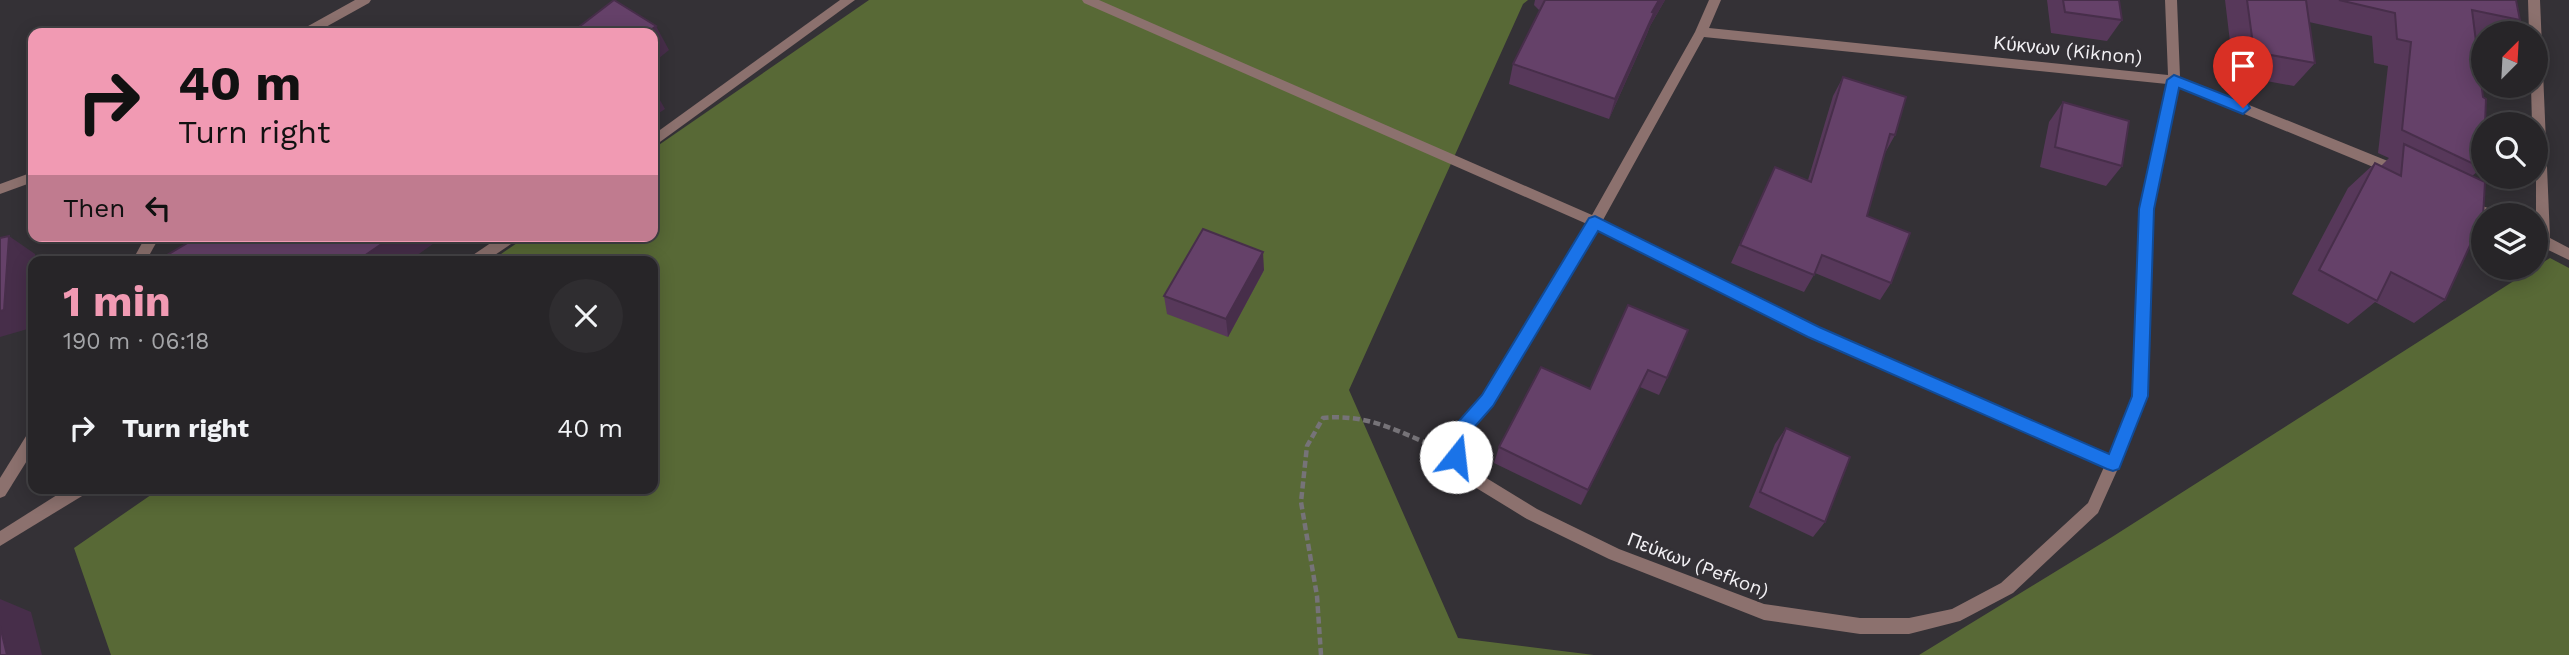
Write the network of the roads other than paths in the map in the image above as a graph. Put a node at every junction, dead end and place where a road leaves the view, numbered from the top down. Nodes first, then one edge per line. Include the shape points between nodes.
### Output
1 (365, 0) edge
2 (849, 0) edge
3 (1088, 0) edge
4 (1715, 0) edge
5 (2171, 0) edge
6 (2534, 0) edge
7 (314, 28) edge
8 (1701, 32) junction
9 (2174, 80) junction
10 (658, 138) edge
11 (28, 179) edge
12 (2418, 181) edge
13 (0, 189) edge
14 (2454, 198) edge
15 (2538, 203) edge
16 (2471, 206) edge
17 (1595, 222) junction
18 (503, 242) edge
19 (2548, 244) edge
20 (2569, 254) edge
21 (482, 256) edge
22 (28, 446) edge
23 (2113, 464) junction
24 (0, 491) edge
25 (72, 494) edge
26 (0, 539) edge

1 - 7 street
2 - 10 street
3 - 17 street
4 - 8 street
5 - 9 street, Πεύκων (Pefkon)
6 - 15 street
8 - 9 street, Κύκνων (Kiknon)
8 - 17 street
9 - 12 street, Κύκνων (Kiknon)
9 - 23 street, Πεύκων (Pefkon) via 2146,209 2140,396
11 - 13 street
14 - 16 street
17 - 23 street via 1814,332
17 - 23 street, Πεύκων (Pefkon) via 1488,401 1464,427 1456,441 1456,457 1465,472 1499,495 1614,554 1764,611 1860,626 1909,626 1954,616 2007,588 2093,508
18 - 21 street
19 - 20 street
22 - 24 street
25 - 26 street

